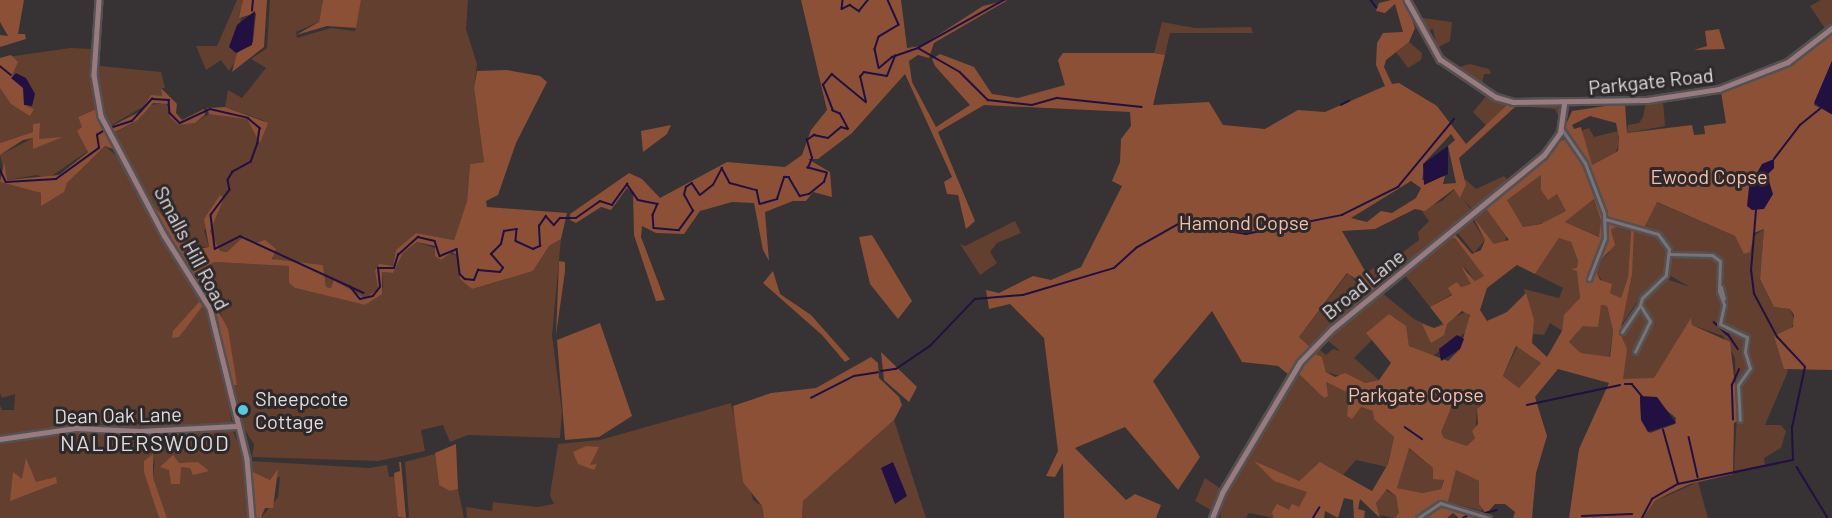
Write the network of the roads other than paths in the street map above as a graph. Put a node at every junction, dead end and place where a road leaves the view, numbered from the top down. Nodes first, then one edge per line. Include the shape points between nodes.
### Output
1 (99, 0) edge
2 (1407, 0) edge
3 (1832, 28) edge
4 (1564, 104) junction
5 (1561, 128) junction
6 (1605, 219) junction
7 (1670, 254) junction
8 (1589, 279) dead end
9 (1640, 305) junction
10 (1622, 332) dead end
11 (1635, 352) dead end
12 (1740, 420) dead end
13 (237, 426) junction
14 (0, 439) edge
15 (252, 518) edge
16 (1212, 518) edge
17 (1419, 518) edge
18 (1489, 518) edge

1 - 13 street, Smalls Hill Road via 94,75 101,116 164,235 210,308
2 - 4 street, Parkgate Road via 1434,53 1496,97
3 - 4 street, Parkgate Road via 1788,62 1742,84 1671,98
4 - 5 street, Broad Lane
5 - 6 street via 1586,163
5 - 16 street, Broad Lane via 1544,156 1315,345 1281,390
6 - 7 street via 1658,234
6 - 8 street via 1604,244
7 - 9 street via 1666,276 1646,291
7 - 12 street via 1716,256 1724,299 1720,324 1747,338 1745,352 1750,368 1738,385
9 - 10 street
9 - 11 street via 1650,321
13 - 14 street, Dean Oak Lane via 152,431 75,428
13 - 15 street, Smalls Hill Road via 247,459
17 - 18 street via 1440,503

